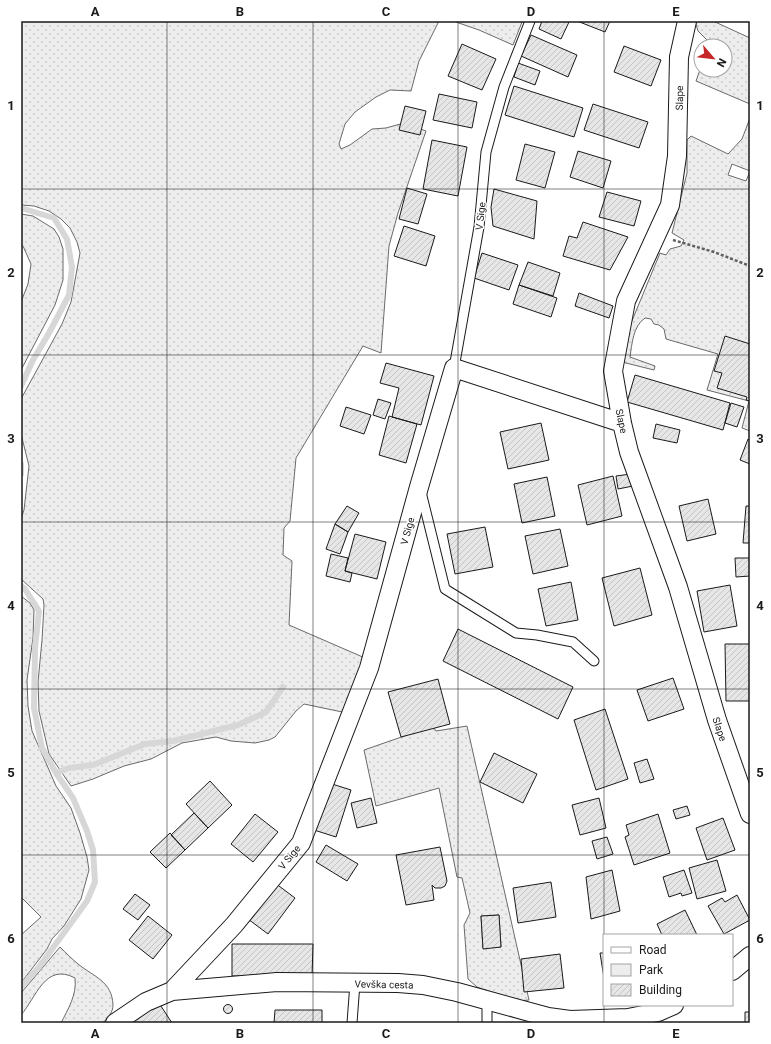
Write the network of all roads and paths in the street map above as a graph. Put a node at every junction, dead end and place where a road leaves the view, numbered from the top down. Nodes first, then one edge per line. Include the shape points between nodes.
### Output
1 (530, 21) edge
2 (687, 21) edge
3 (656, 235) junction
4 (750, 266) edge
5 (454, 368) junction
6 (622, 424) junction
7 (419, 487) junction
8 (594, 661) dead end
9 (750, 814) edge
10 (750, 956) edge
11 (733, 970) edge
12 (355, 983) junction
13 (172, 991) junction
14 (487, 1001) junction
15 (663, 1013) edge
16 (114, 1023) edge
17 (352, 1023) edge
18 (487, 1023) edge

1 - 5 lane, V Sige via 504,87 486,152 479,227
2 - 3 street, Slape via 679,57 676,170 670,205
3 - 4 path via 714,252
3 - 6 street, Slape via 626,301 612,371
5 - 6 street
5 - 7 street, V Sige
6 - 9 street, Slape via 629,452 678,587 717,720
7 - 8 lane via 445,590 516,633 573,642
7 - 13 street, V Sige via 369,668 301,843 234,925
10 - 11 street
12 - 13 street, Vevška cesta via 277,982
12 - 14 street, Vevška cesta via 423,985
12 - 17 lane
13 - 16 street, Vevška cesta via 146,1002
14 - 15 street, Vevška cesta via 570,1020 628,1018
14 - 18 lane

